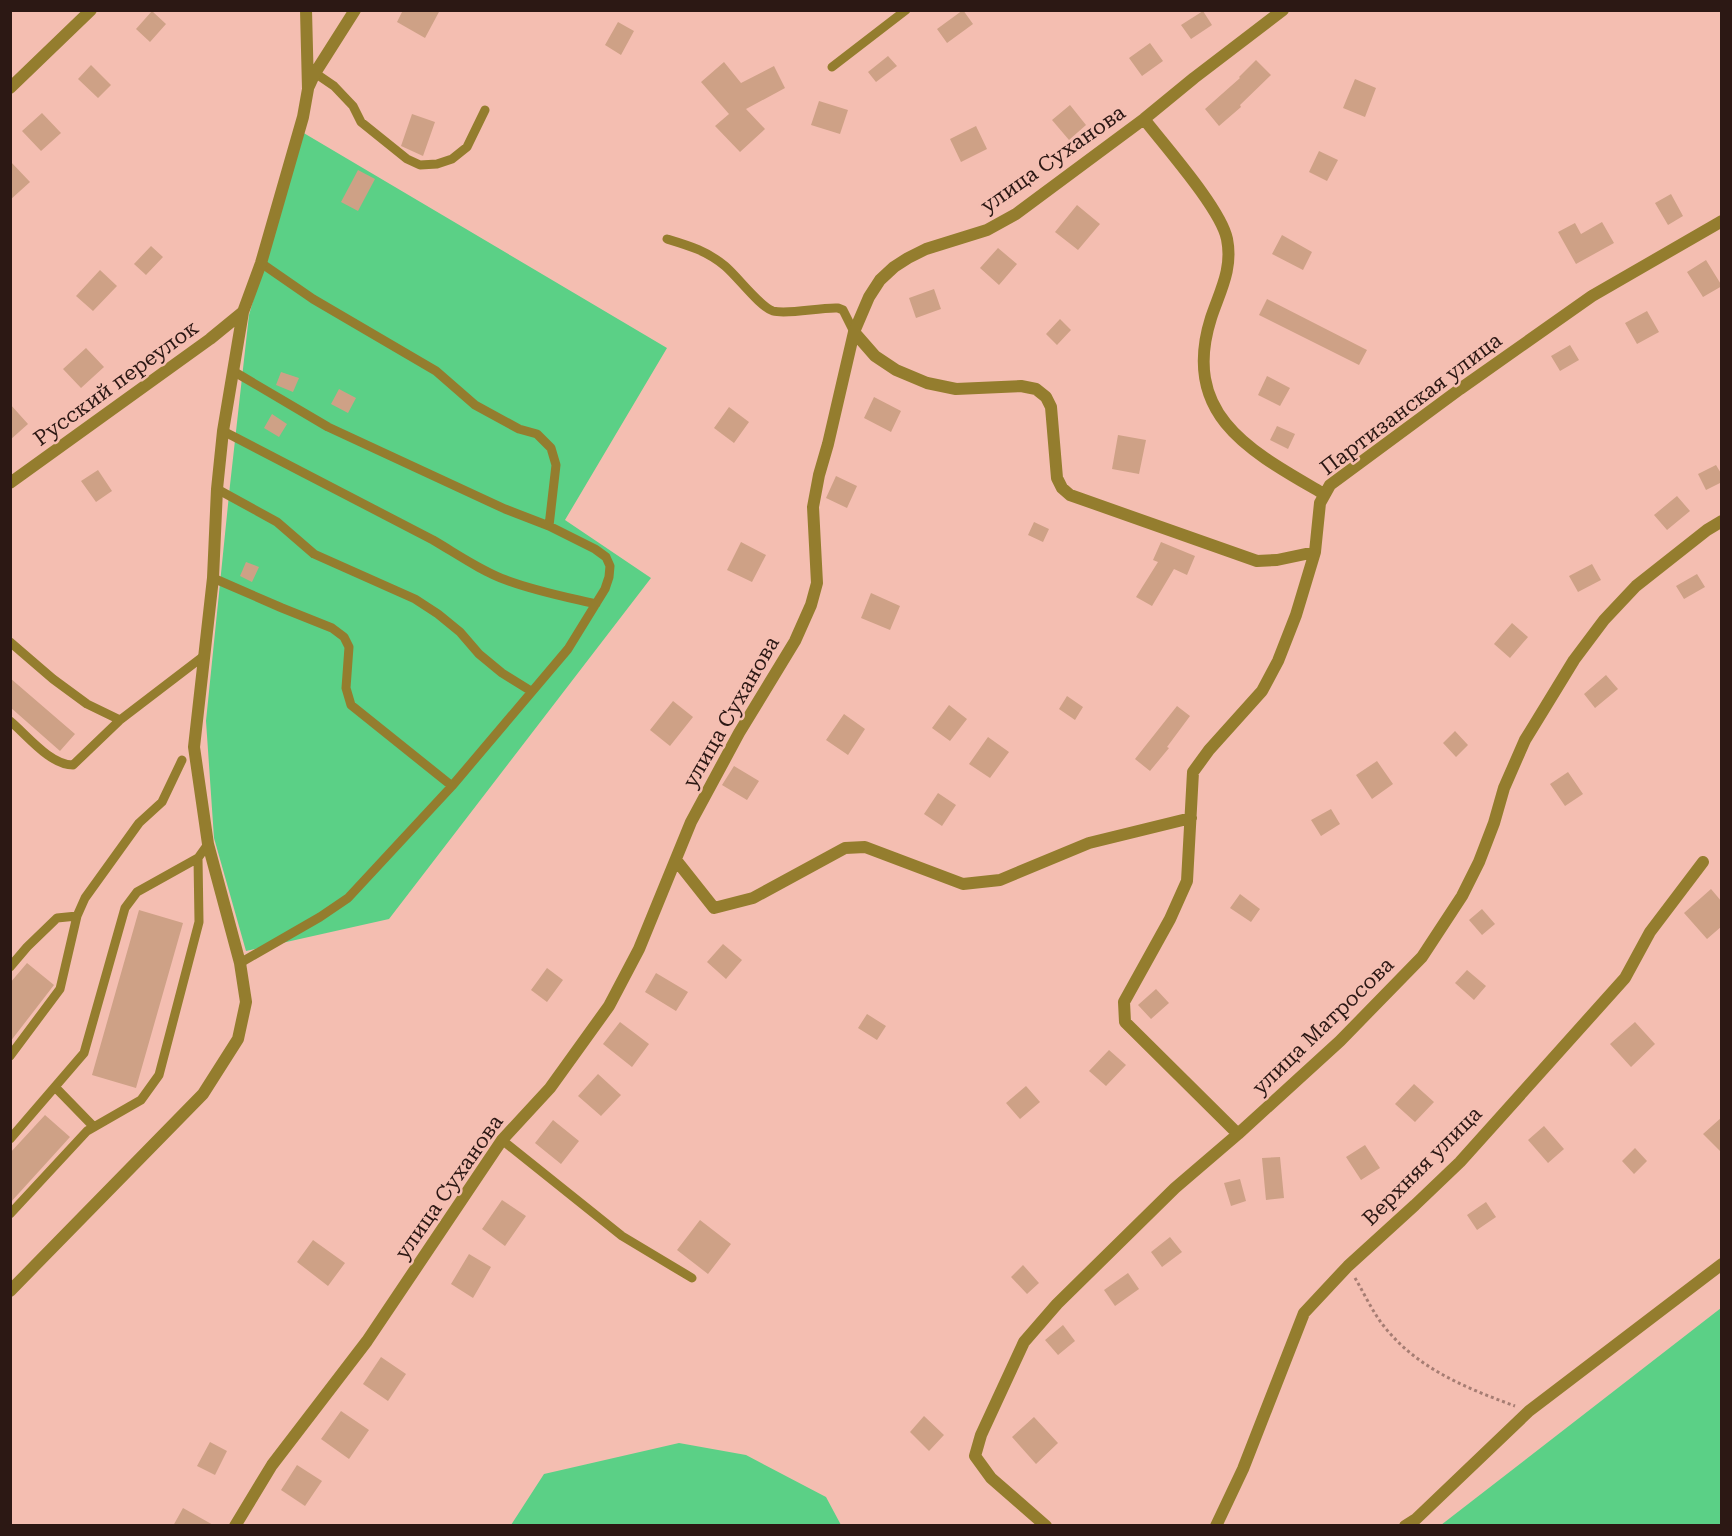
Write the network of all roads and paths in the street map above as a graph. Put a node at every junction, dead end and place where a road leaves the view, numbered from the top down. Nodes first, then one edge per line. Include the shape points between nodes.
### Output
1 (91, 10) edge
2 (306, 10) edge
3 (355, 10) edge
4 (906, 10) edge
5 (1283, 10) edge
6 (832, 67) dead end
7 (315, 73) junction
8 (10, 88) edge
9 (308, 89) junction
10 (485, 110) dead end
11 (1144, 119) junction
12 (1722, 221) edge
13 (667, 239) dead end
14 (261, 263) junction
15 (243, 312) junction
16 (854, 332) junction
17 (233, 371) junction
18 (223, 431) junction
19 (10, 483) edge
20 (217, 489) junction
21 (1324, 494) junction
22 (1722, 521) edge
23 (549, 526) junction
24 (1315, 552) junction
25 (213, 578) junction
26 (596, 604) junction
27 (10, 642) edge
28 (205, 655) junction
29 (531, 691) junction
30 (120, 720) junction
31 (10, 721) edge
32 (182, 759) dead end
33 (452, 786) junction
34 (1191, 818) junction
35 (208, 844) junction
36 (198, 858) junction
37 (676, 860) junction
38 (1703, 862) dead end
39 (77, 916) junction
40 (240, 963) junction
41 (10, 967) edge
42 (10, 1056) edge
43 (56, 1088) junction
44 (93, 1126) junction
45 (1238, 1134) junction
46 (10, 1139) edge
47 (502, 1140) junction
48 (10, 1214) edge
49 (1722, 1264) edge
50 (1348, 1266) junction
51 (692, 1278) dead end
52 (10, 1291) edge
53 (1529, 1411) junction
54 (235, 1526) edge
55 (1046, 1526) edge
56 (1216, 1526) edge
57 (1405, 1526) edge

1 - 8 street
2 - 9 street
3 - 7 street
4 - 6 lane
5 - 11 street, улица Суханова
7 - 9 street
7 - 10 lane via 353,106 361,122 420,165 452,159 467,147
9 - 14 street
11 - 16 street, улица Суханова via 1001,224 926,249 894,267 869,297
11 - 21 street via 1212,208 1227,239 1228,273 1205,337 1202,362 1212,404 1247,446
12 - 21 street, Партизанская улица via 1592,296 1460,388 1330,485
13 - 16 lane via 699,248 743,282 772,311 838,308 843,310
14 - 15 street
14 - 23 lane via 313,299 436,371 475,405 519,429 537,434 551,448 556,465
15 - 17 street
15 - 19 street, Русский переулок
16 - 24 street via 875,356 927,383 956,389 1036,389 1051,407 1057,478 1070,495 1257,561
16 - 37 street, улица Суханова via 813,507 817,583 811,605 795,641 691,822
17 - 18 street
17 - 23 lane via 328,427
18 - 20 street
18 - 26 lane via 504,579
20 - 25 street
20 - 29 lane via 277,522 314,554 415,598 460,632 502,673
21 - 24 street, Партизанская улица
22 - 45 street, улица Матросова via 1636,586 1574,660 1525,740 1475,871 1422,957 1340,1041
23 - 26 lane via 606,557 609,577
24 - 34 street, Партизанская улица via 1296,615 1262,691 1193,772
25 - 28 street
25 - 33 lane via 332,628 344,637 349,647 346,688 351,705
26 - 29 lane via 568,649
27 - 30 lane via 87,704
28 - 30 lane
28 - 35 street via 194,747
29 - 33 lane
30 - 31 lane via 73,765 66,765 37,747
32 - 39 lane via 162,802 139,823 85,898
33 - 40 lane via 348,898
34 - 37 street via 1089,843 1000,880 963,884 865,847 845,848 753,898 714,908
34 - 45 street, Партизанская улица via 1187,881 1124,1002 1125,1022
35 - 36 lane
35 - 40 street
36 - 43 lane via 138,892 125,908 84,1053
36 - 44 lane via 200,922 159,1075 141,1100
37 - 47 street, улица Суханова via 639,949 609,1006 550,1088
38 - 50 street, Верхняя улица via 1650,932 1625,978 1460,1162
39 - 41 lane via 57,918
39 - 42 lane via 60,988
40 - 52 street via 246,1002 238,1039 203,1094
43 - 44 lane
43 - 46 lane
44 - 48 lane
45 - 55 street, улица Матросова via 1175,1188 1024,1342 975,1456 991,1478
47 - 51 lane via 622,1236
47 - 54 street, улица Суханова via 367,1341 272,1465
49 - 53 street
50 - 53 path via 1383,1325 1411,1354 1449,1379
50 - 56 street, Верхняя улица via 1304,1313 1243,1469
53 - 57 street

